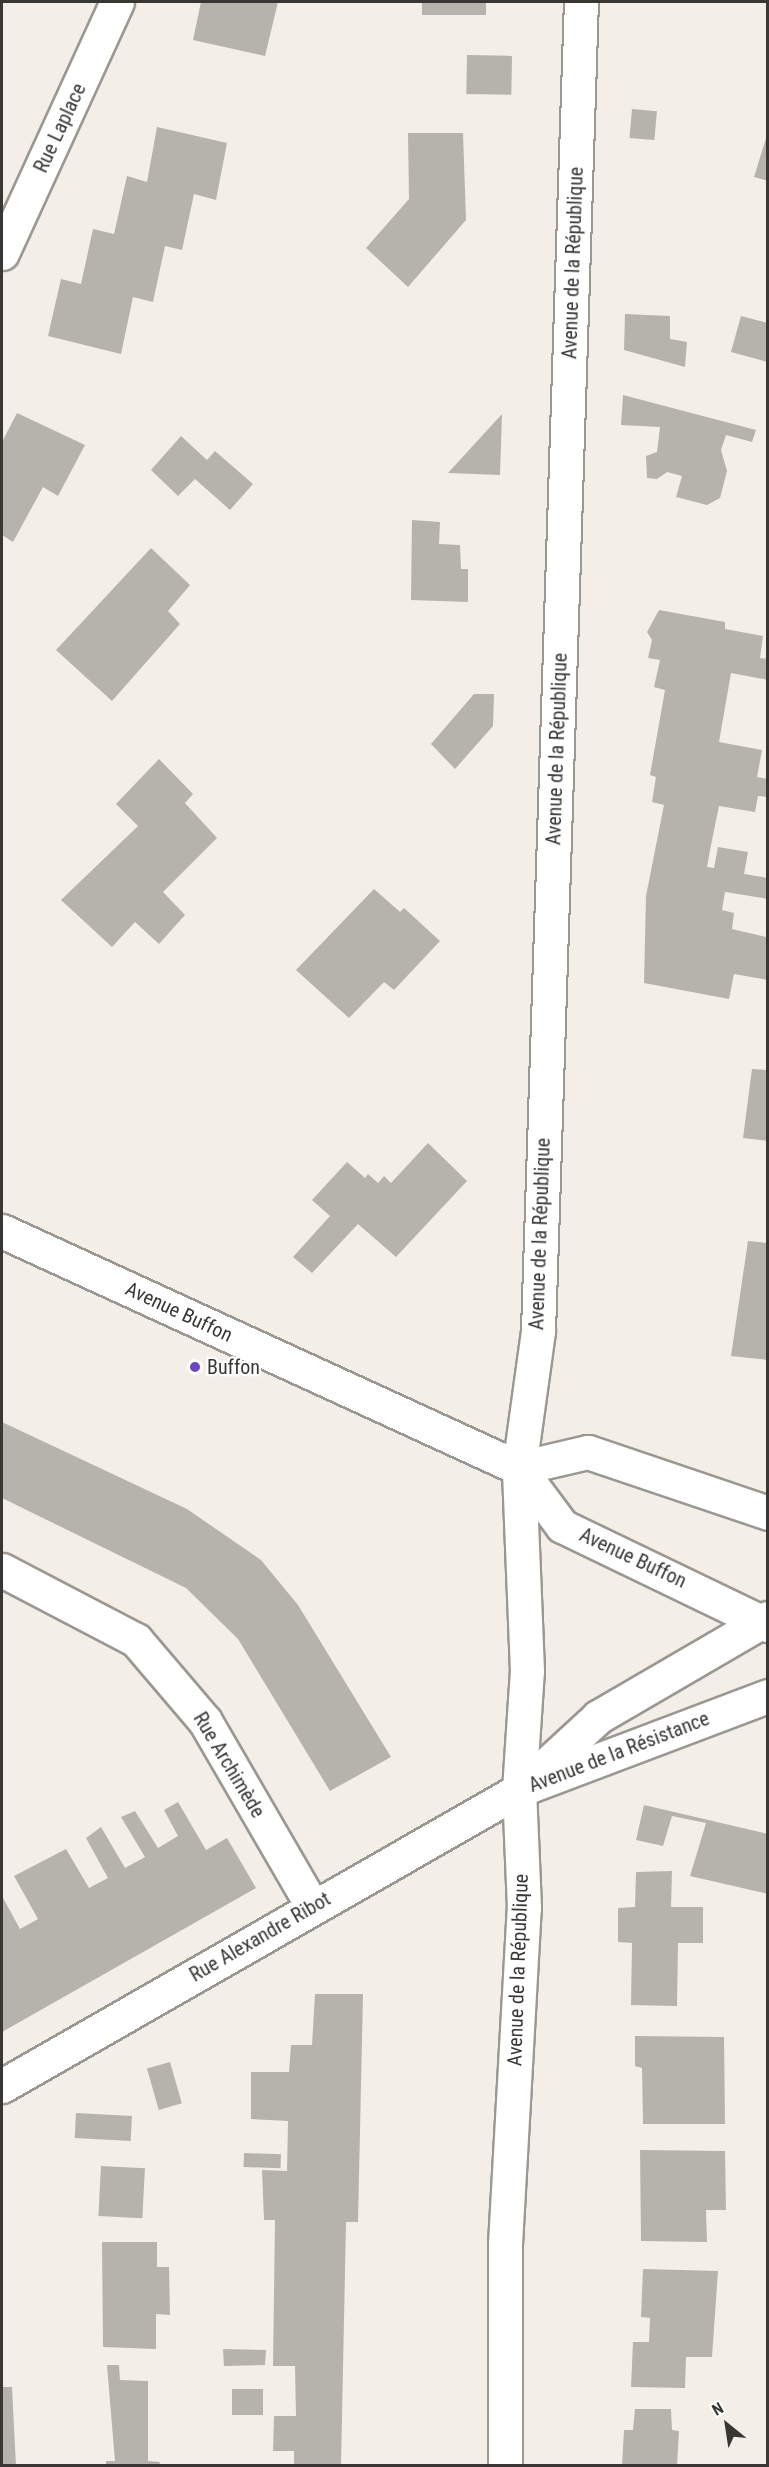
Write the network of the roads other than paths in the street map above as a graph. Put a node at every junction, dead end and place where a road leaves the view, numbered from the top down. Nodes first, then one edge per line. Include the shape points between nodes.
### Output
1 (117, 2) edge
2 (581, 2) edge
3 (2, 253) edge
4 (2, 1231) edge
5 (519, 1468) junction
6 (768, 1513) edge
7 (2, 1570) edge
8 (765, 1621) edge
9 (768, 1696) edge
10 (519, 1790) junction
11 (312, 1907) junction
12 (2, 2086) edge
13 (505, 2466) edge

1 - 3 street, Rue Laplace
2 - 5 street, Avenue de la République via 538,1331
4 - 5 street, Avenue Buffon
5 - 6 street via 588,1452
5 - 8 street, Avenue Buffon via 562,1526
5 - 10 street, Avenue de la République via 527,1671
7 - 11 street, Rue Archimède via 136,1640 205,1721
8 - 10 street, Avenue de la Résistance via 598,1717
9 - 10 street, Avenue de la Résistance
10 - 11 street, Rue Alexandre Ribot
10 - 13 street, Avenue de la République via 524,1908 505,2244
11 - 12 street, Rue Alexandre Ribot

